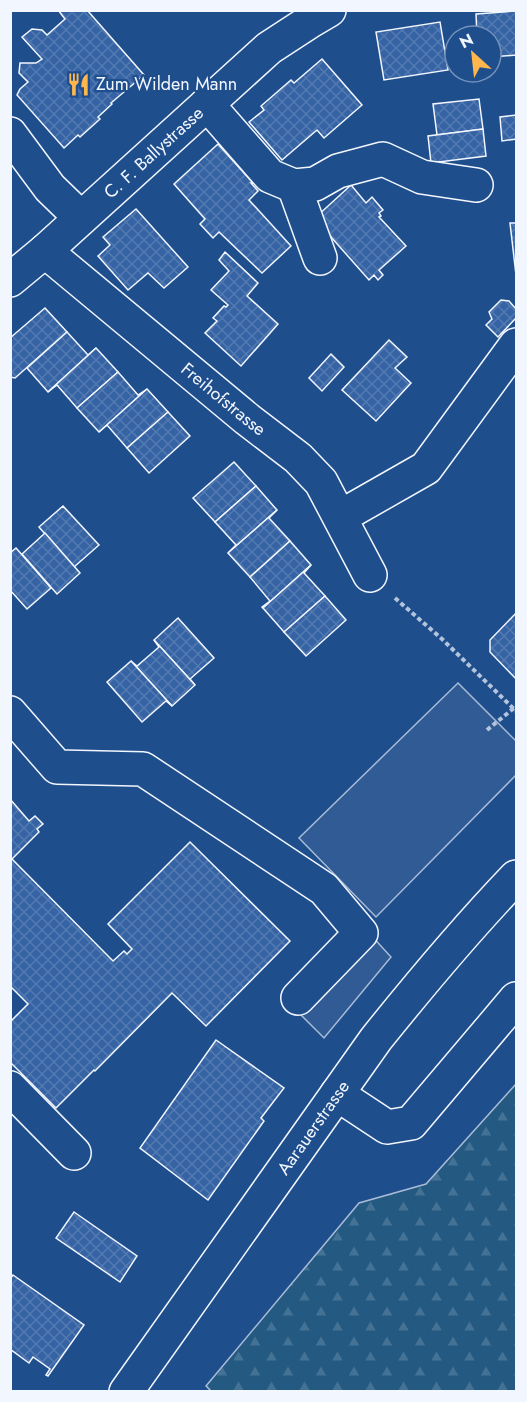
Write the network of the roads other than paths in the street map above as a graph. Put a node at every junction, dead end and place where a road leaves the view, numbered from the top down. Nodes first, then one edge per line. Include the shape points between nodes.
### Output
1 (316, 14) edge
2 (207, 104) junction
3 (10, 134) edge
4 (476, 185) dead end
5 (294, 186) junction
6 (81, 218) junction
7 (45, 251) junction
8 (320, 258) dead end
9 (10, 280) edge
10 (516, 345) edge
11 (340, 517) junction
12 (370, 575) road end
13 (10, 714) edge
14 (516, 877) edge
15 (298, 998) dead end
16 (516, 999) edge
17 (10, 1088) edge
18 (337, 1094) junction
19 (74, 1153) dead end
20 (126, 1392) edge

1 - 2 street, C. F. Ballystrasse via 270,48
2 - 5 street via 270,176
2 - 6 street, C. F. Ballystrasse
3 - 6 street via 50,188
4 - 5 street via 422,177 383,159 338,171 315,184
5 - 8 street
6 - 7 street, C. F. Ballystrasse
7 - 9 street, C. F. Ballystrasse
7 - 11 street, Freihofstrasse via 298,458 321,482
10 - 11 street via 426,468
11 - 12 street, Freihofstrasse
13 - 15 street via 57,767 143,769 324,889 361,933
14 - 18 street, Aarauerstrasse via 414,991
16 - 18 street via 411,1123 387,1127
17 - 19 street
18 - 20 street, Aarauerstrasse

